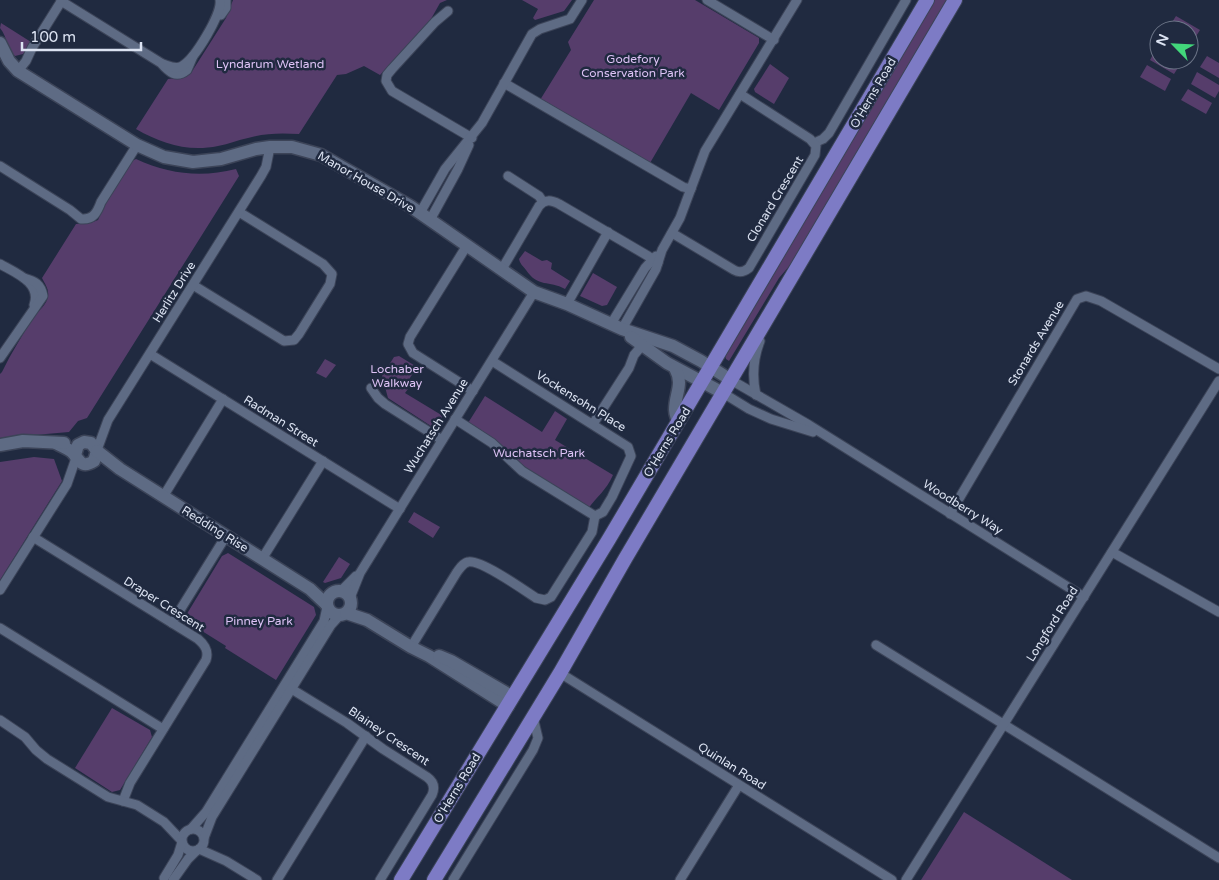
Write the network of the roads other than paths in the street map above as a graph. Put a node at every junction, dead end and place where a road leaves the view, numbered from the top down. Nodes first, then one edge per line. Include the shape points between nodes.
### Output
1 (220, 0) edge
2 (226, 0) edge
3 (582, 0) edge
4 (707, 0) edge
5 (797, 0) edge
6 (906, 0) edge
7 (928, 0) edge
8 (955, 0) edge
9 (62, 1) edge
10 (448, 11) dead end
11 (215, 20) junction
12 (774, 40) junction
13 (1, 50) edge
14 (16, 69) junction
15 (504, 83) junction
16 (740, 94) junction
17 (472, 138) junction
18 (814, 143) junction
19 (137, 145) junction
20 (265, 148) junction
21 (0, 166) edge
22 (508, 176) dead end
23 (691, 189) junction
24 (543, 202) junction
25 (239, 212) junction
26 (425, 217) junction
27 (608, 232) junction
28 (672, 233) junction
29 (466, 247) junction
30 (655, 261) junction
31 (0, 264) edge
32 (502, 269) junction
33 (193, 285) junction
34 (534, 292) junction
35 (777, 302) junction
36 (568, 304) junction
37 (616, 327) junction
38 (647, 344) junction
39 (150, 354) junction
40 (689, 354) junction
41 (718, 354) junction
42 (3, 356) edge
43 (492, 361) junction
44 (0, 366) edge
45 (711, 367) junction
46 (675, 368) junction
47 (1219, 369) edge
48 (731, 380) junction
49 (1219, 381) edge
50 (702, 382) junction
51 (372, 388) dead end
52 (473, 390) junction
53 (723, 393) junction
54 (756, 395) junction
55 (223, 400) junction
56 (455, 419) junction
57 (108, 420) junction
58 (678, 422) junction
59 (594, 424) junction
60 (830, 439) junction
61 (442, 440) junction
62 (85, 442) junction
63 (56, 443) junction
64 (0, 446) edge
65 (97, 450) junction
66 (76, 456) junction
67 (323, 462) junction
68 (91, 463) junction
69 (120, 470) junction
70 (67, 484) junction
71 (163, 496) junction
72 (400, 509) junction
73 (950, 514) junction
74 (595, 516) junction
75 (226, 536) junction
76 (33, 537) junction
77 (1112, 552) junction
78 (262, 559) junction
79 (0, 590) edge
80 (1084, 597) junction
81 (339, 603) junction
82 (1219, 612) edge
83 (172, 623) junction
84 (0, 628) edge
85 (876, 645) dead end
86 (411, 647) junction
87 (560, 673) junction
88 (288, 687) junction
89 (510, 701) junction
90 (533, 717) junction
91 (0, 720) edge
92 (1004, 724) junction
93 (163, 729) junction
94 (366, 736) junction
95 (739, 785) junction
96 (124, 801) junction
97 (164, 822) junction
98 (191, 829) junction
99 (204, 839) junction
100 (181, 841) junction
101 (197, 850) junction
102 (1219, 858) edge
103 (226, 861) junction
104 (169, 879) edge
105 (257, 880) edge
106 (277, 880) edge
107 (380, 880) edge
108 (400, 880) edge
109 (434, 880) edge
110 (453, 880) edge
111 (680, 880) edge
112 (892, 880) edge
113 (906, 880) edge

1 - 11 street
2 - 11 street via 226,8
3 - 15 street via 570,19 532,34
4 - 12 street
5 - 12 street
6 - 18 street via 829,133
7 - 41 main road, O'Herns Road
8 - 35 main road, O'Herns Road
9 - 11 street via 161,63 171,73 179,74 187,70
9 - 14 street
10 - 17 street via 392,68 386,81 392,91
12 - 16 street
13 - 14 street, Manor House Drive
14 - 19 street, Manor House Drive
15 - 17 street
15 - 23 street via 677,184
16 - 18 street
16 - 23 street via 705,151
17 - 26 street via 445,170
18 - 28 street, Clonard Crescent via 817,149 814,158 745,271 734,270
19 - 20 street, Manor House Drive via 164,157 193,162 221,160
19 - 21 street via 93,217 87,220
20 - 25 street, Herlitz Drive via 261,176
20 - 26 street, Manor House Drive via 292,147 321,155
22 - 24 street via 540,196
23 - 28 street
24 - 27 street via 555,202
24 - 32 street
25 - 33 street, Herlitz Drive
25 - 33 street via 323,264 332,274 330,284 298,336 284,341
26 - 29 street, Manor House Drive
27 - 30 street
27 - 36 street
28 - 30 street
29 - 32 street, Manor House Drive
29 - 52 street via 408,344 413,353
30 - 37 street
31 - 42 street via 24,278 35,291 32,310
32 - 34 street, Manor House Drive
33 - 39 street, Herlitz Drive
34 - 36 street, Manor House Drive
34 - 43 street, Wuchatsch Avenue
35 - 48 main road, O'Herns Road
35 - 54 street via 756,351 753,374
36 - 37 street, Manor House Drive
37 - 38 street, Manor House Drive
38 - 40 street, Manor House Drive via 673,346
38 - 46 street, Manor House Drive
38 - 59 street
39 - 55 street, Radman Street
39 - 57 street, Herlitz Drive
40 - 41 street
40 - 45 street, Manor House Drive
41 - 45 main road, O'Herns Road
42 - 44 street
43 - 52 street, Wuchatsch Avenue
43 - 59 street, Vockensohn Place
45 - 48 street, Manor House Drive
45 - 50 main road, O'Herns Road
46 - 50 street, Manor House Drive
46 - 58 street via 680,384 675,410
47 - 73 street, Stonards Avenue via 1101,301 1086,296 1077,299
48 - 53 main road, O'Herns Road
48 - 54 street, Woodberry Way
49 - 77 street, Longford Road
50 - 53 street, Manor House Drive
50 - 58 main road, O'Herns Road
51 - 61 street via 385,404
52 - 56 street, Wuchatsch Avenue
53 - 60 street, Woodberry Way via 771,419
53 - 87 main road, O'Herns Road
54 - 60 street, Woodberry Way
55 - 67 street, Radman Street
55 - 71 street
56 - 61 street, Wuchatsch Avenue
56 - 74 street via 492,443 522,472
57 - 62 street, Herlitz Drive
57 - 65 street, Herlitz Drive
58 - 89 main road, O'Herns Road
59 - 74 street, Vockensohn Place via 626,444 631,454 610,502 603,512
60 - 73 street, Woodberry Way
61 - 72 street, Wuchatsch Avenue
62 - 63 street
62 - 65 street
62 - 66 street via 76,448
63 - 64 street via 22,441
63 - 66 street
65 - 68 street
65 - 69 street, Redding Rise
66 - 68 street via 84,464
66 - 70 street
67 - 72 street, Radman Street
67 - 78 street
68 - 69 street, Redding Rise
68 - 70 street
69 - 71 street, Redding Rise
70 - 76 street
71 - 75 street, Redding Rise
72 - 81 street, Wuchatsch Avenue
73 - 80 street, Woodberry Way
74 - 86 street, Vockensohn Place via 592,532 555,593 545,600 536,598 480,564 467,562 457,572
75 - 78 street, Redding Rise
75 - 83 street
76 - 79 street
76 - 83 street, Draper Crescent
77 - 80 street, Longford Road
77 - 82 street
78 - 81 street, Redding Rise
80 - 92 street, Longford Road
81 - 86 street, Redding Rise
81 - 88 street, Wuchatsch Avenue via 324,621
81 - 88 street, Wuchatsch Avenue via 331,625
83 - 93 street, Draper Crescent via 203,643 208,656
84 - 93 street
85 - 92 street
86 - 89 street, Redding Rise
87 - 90 main road, O'Herns Road
87 - 95 street, Quinlan Road
88 - 94 street, Blainey Crescent
88 - 98 street, Wuchatsch Avenue via 206,812
88 - 99 street, Wuchatsch Avenue via 212,817
89 - 108 main road, O'Herns Road
90 - 109 main road, O'Herns Road
90 - 110 street via 536,743
91 - 96 street via 25,737 41,755 108,797
92 - 102 street
92 - 113 street, Longford Road
93 - 96 street, Draper Crescent via 130,783
94 - 106 street
94 - 107 street, Blainey Crescent via 428,777 434,788
95 - 111 street
95 - 112 street, Quinlan Road
96 - 97 street
97 - 98 street
97 - 100 street
98 - 99 street via 200,832
98 - 100 street via 184,833
99 - 101 street
99 - 103 street
100 - 101 street via 185,848
100 - 104 street
101 - 103 street
101 - 104 street
103 - 105 street

